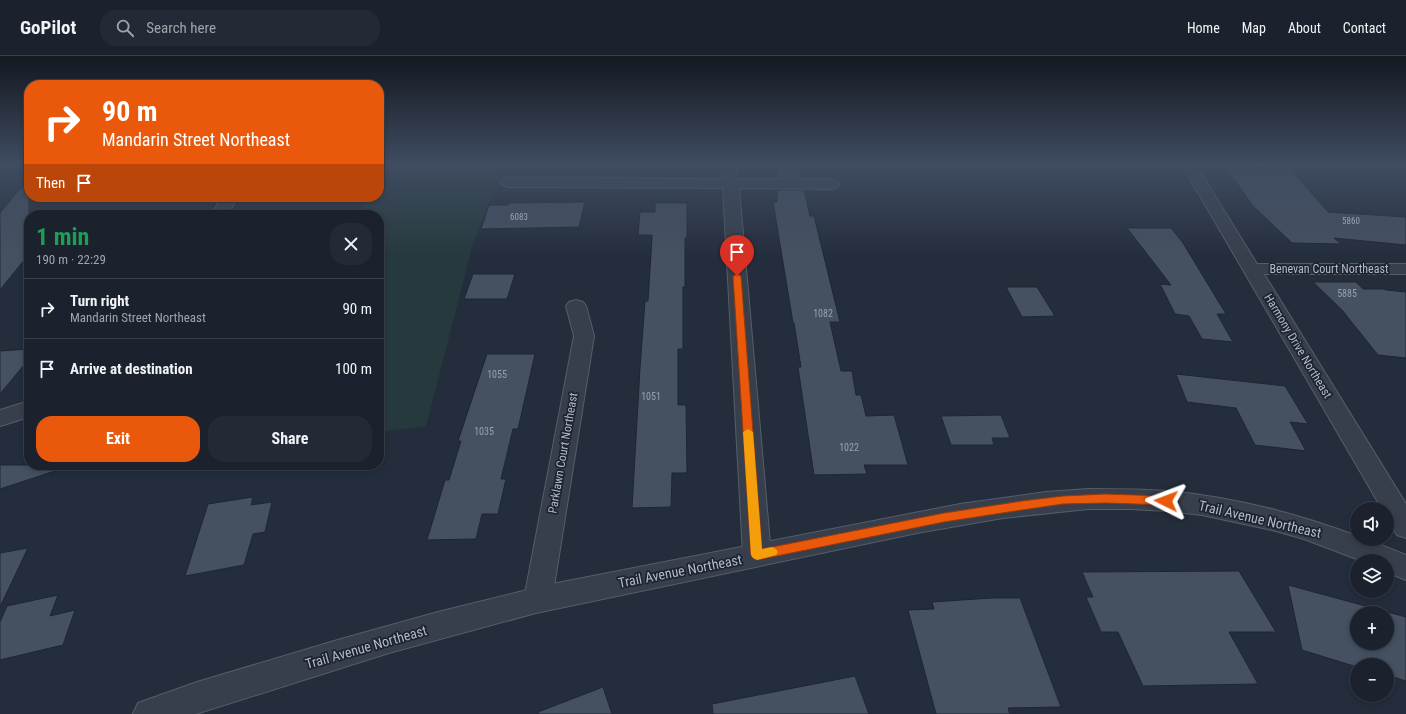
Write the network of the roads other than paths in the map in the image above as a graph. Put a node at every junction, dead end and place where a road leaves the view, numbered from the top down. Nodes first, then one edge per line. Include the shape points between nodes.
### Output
1 (732, 196) edge
2 (1208, 196) edge
3 (1252, 269) junction
4 (1406, 269) edge
5 (576, 306) dead end
6 (24, 411) edge
7 (0, 418) edge
8 (1406, 527) edge
9 (757, 555) junction
10 (1406, 568) edge
11 (538, 599) junction
12 (149, 714) edge

1 - 9 street
2 - 3 street, Harmony Drive Northeast
3 - 4 street, Benevan Court Northeast
3 - 8 street, Harmony Drive Northeast
5 - 11 street, Parklawn Court Northeast via 584,336
6 - 7 street
9 - 10 street, Trail Avenue Northeast via 1022,505 1063,500 1132,499 1202,504 1285,522 1331,536
9 - 11 street, Trail Avenue Northeast
11 - 12 street, Trail Avenue Northeast via 253,679

